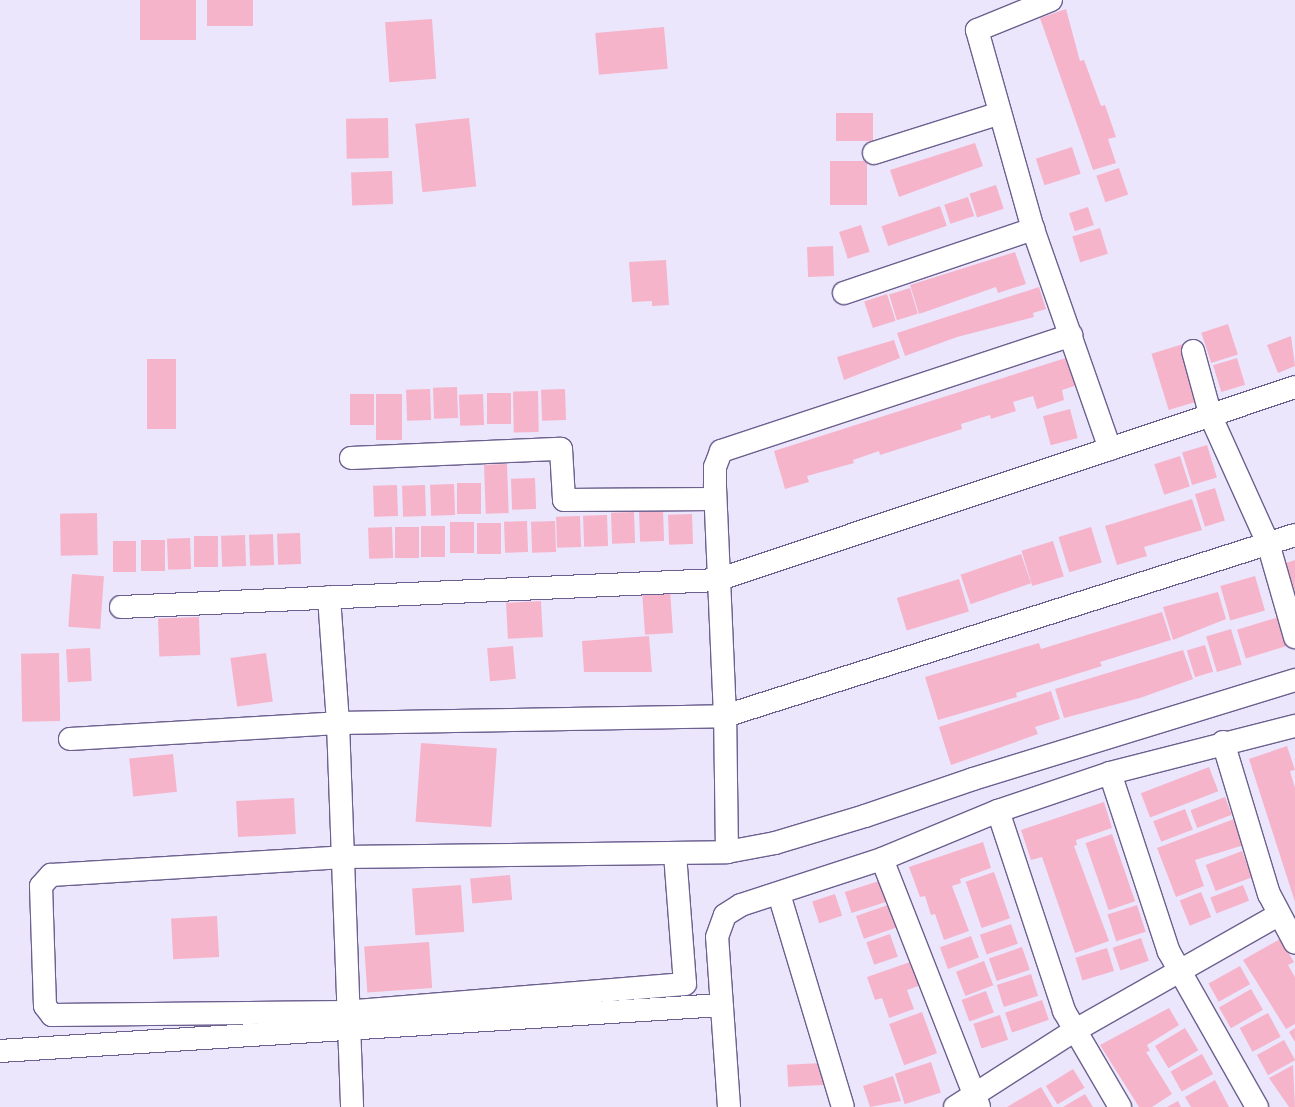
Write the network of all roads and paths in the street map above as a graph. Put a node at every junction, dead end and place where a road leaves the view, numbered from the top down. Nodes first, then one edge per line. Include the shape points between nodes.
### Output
1 (1051, 0) edge
2 (998, 114) junction
3 (874, 153) dead end
4 (1033, 229) junction
5 (844, 293) dead end
6 (1071, 334) junction
7 (1192, 351) dead end
8 (1295, 387) edge
9 (1211, 417) junction
10 (1110, 449) junction
11 (351, 458) dead end
12 (716, 499) junction
13 (1295, 534) edge
14 (1268, 543) junction
15 (717, 580) junction
16 (329, 597) junction
17 (121, 607) dead end
18 (1295, 637) edge
19 (1295, 680) edge
20 (725, 716) junction
21 (338, 723) junction
22 (1295, 726) edge
23 (70, 739) dead end
24 (1222, 742) junction
25 (1110, 773) junction
26 (998, 811) junction
27 (727, 852) junction
28 (675, 854) junction
29 (343, 857) junction
30 (882, 859) junction
31 (779, 894) junction
32 (1278, 914) junction
33 (1295, 943) edge
34 (1178, 970) junction
35 (722, 1005) junction
36 (347, 1020) junction
37 (1074, 1031) junction
38 (0, 1051) edge
39 (969, 1103) edge
40 (352, 1107) edge
41 (729, 1107) edge
42 (843, 1107) edge
43 (1120, 1107) edge
44 (1257, 1107) edge

1 - 2 street via 977,30
2 - 3 street
2 - 4 street
4 - 5 street
4 - 6 street
6 - 10 street
6 - 12 street via 721,451 715,467
7 - 9 street
8 - 9 street
9 - 10 street
9 - 14 street
10 - 15 street
11 - 12 street via 561,449 564,500
12 - 15 street
13 - 14 street
14 - 18 street
14 - 20 street
15 - 16 street
15 - 20 street
16 - 17 street
16 - 21 street
19 - 27 street via 973,778 865,816 775,843
20 - 21 street
20 - 27 street
21 - 23 street
21 - 29 street
22 - 24 street
24 - 25 street
24 - 32 street
25 - 26 street
25 - 34 street
26 - 30 street
26 - 37 street
27 - 28 street
28 - 29 street
28 - 36 street via 685,984
29 - 36 street
29 - 36 street via 51,875 41,886 45,1006 52,1015
30 - 31 street
30 - 39 street
31 - 35 street via 741,905 725,915 717,937
31 - 42 street
32 - 33 street
32 - 34 street
34 - 37 street
34 - 44 street
35 - 36 street
35 - 41 street
36 - 38 street
36 - 40 street
37 - 39 street
37 - 43 street

